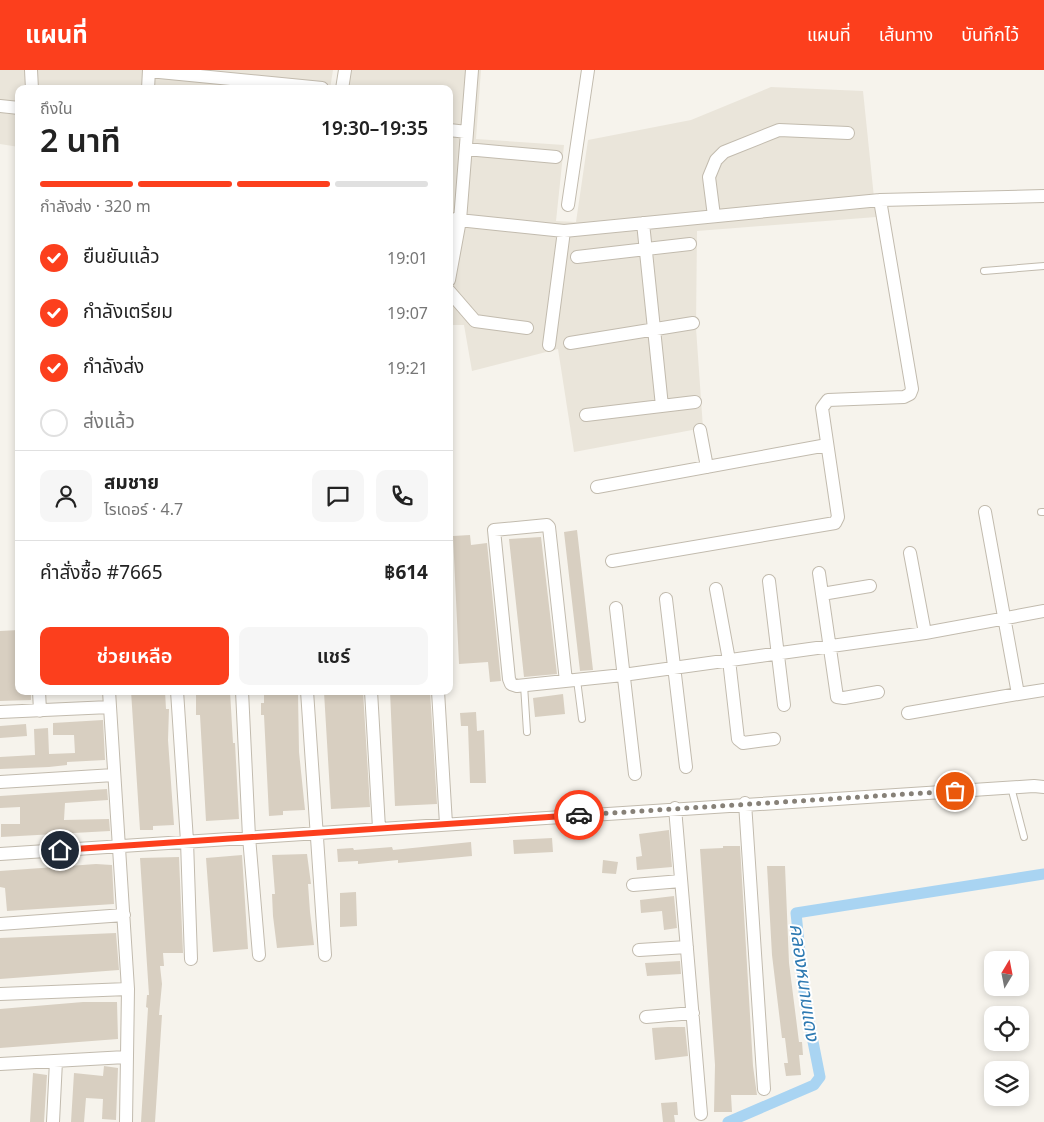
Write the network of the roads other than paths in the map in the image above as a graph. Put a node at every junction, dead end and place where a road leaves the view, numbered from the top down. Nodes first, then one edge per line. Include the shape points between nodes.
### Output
1 (32, 70) edge
2 (149, 70) edge
3 (345, 70) edge
4 (472, 70) edge
5 (588, 70) edge
6 (32, 85) edge
7 (148, 85) edge
8 (293, 85) edge
9 (343, 85) edge
10 (0, 106) edge
11 (15, 108) edge
12 (453, 130) edge
13 (467, 132) junction
14 (848, 133) dead end
15 (466, 149) junction
16 (556, 157) dead end
17 (1044, 196) edge
18 (880, 200) junction
19 (568, 205) dead end
20 (714, 216) junction
21 (454, 220) edge
22 (643, 223) junction
23 (564, 231) junction
24 (690, 244) dead end
25 (646, 249) junction
26 (577, 257) dead end
27 (1044, 266) edge
28 (984, 271) dead end
29 (453, 296) edge
30 (693, 322) dead end
31 (527, 328) dead end
32 (653, 329) junction
33 (570, 343) dead end
34 (549, 345) dead end
35 (695, 402) dead end
36 (662, 406) junction
37 (586, 415) dead end
38 (700, 430) dead end
39 (827, 445) junction
40 (707, 467) junction
41 (597, 488) dead end
42 (985, 512) dead end
43 (910, 553) dead end
44 (612, 561) dead end
45 (818, 573) dead end
46 (769, 581) dead end
47 (870, 586) dead end
48 (716, 589) dead end
49 (822, 594) junction
50 (666, 599) dead end
51 (616, 608) dead end
52 (1044, 611) edge
53 (1003, 618) junction
54 (925, 633) junction
55 (830, 646) junction
56 (778, 654) junction
57 (729, 660) junction
58 (674, 668) junction
59 (623, 675) junction
60 (572, 680) junction
61 (524, 685) junction
62 (1044, 690) edge
63 (878, 692) dead end
64 (1018, 694) junction
65 (39, 695) edge
66 (108, 695) edge
67 (177, 695) edge
68 (242, 695) edge
69 (307, 695) edge
70 (371, 695) edge
71 (438, 695) edge
72 (784, 705) dead end
73 (110, 707) junction
74 (40, 711) junction
75 (0, 712) edge
76 (908, 713) dead end
77 (582, 719) dead end
78 (527, 732) dead end
79 (774, 739) dead end
80 (686, 767) dead end
81 (635, 774) dead end
82 (114, 775) junction
83 (0, 782) edge
84 (1011, 787) junction
85 (1044, 787) edge
86 (745, 803) junction
87 (675, 808) junction
88 (446, 824) junction
89 (379, 828) junction
90 (315, 832) junction
91 (249, 837) junction
92 (1024, 837) dead end
93 (187, 841) junction
94 (119, 846) junction
95 (0, 854) edge
96 (682, 880) junction
97 (632, 885) dead end
98 (124, 915) junction
99 (0, 924) edge
100 (687, 947) junction
101 (639, 950) dead end
102 (259, 955) dead end
103 (325, 955) dead end
104 (191, 959) dead end
105 (128, 989) junction
106 (0, 994) edge
107 (693, 1013) junction
108 (646, 1017) dead end
109 (126, 1057) junction
110 (56, 1061) junction
111 (0, 1064) edge
112 (764, 1089) dead end
113 (701, 1114) dead end
114 (53, 1122) edge
115 (126, 1122) edge

1 - 6 street
2 - 7 street
2 - 8 street
3 - 9 street
4 - 13 street
5 - 19 street
10 - 11 street
12 - 13 street
13 - 15 street
14 - 20 street via 779,130 724,152 716,160 709,177
15 - 16 street
15 - 21 street
17 - 18 street
18 - 20 street
18 - 39 street via 912,388 904,398 828,400 822,408
20 - 22 street
21 - 23 street
22 - 23 street
22 - 25 street
23 - 34 street
24 - 25 street
25 - 26 street
25 - 32 street
27 - 28 lane
29 - 31 street via 475,321
30 - 32 street
32 - 33 street
32 - 36 street
35 - 36 street
36 - 37 street
38 - 40 street
39 - 40 street
39 - 44 street via 838,517 835,523
40 - 41 street
42 - 53 street
43 - 54 street
45 - 49 street
46 - 56 street
47 - 49 street
48 - 57 street
49 - 55 street
50 - 58 street
51 - 59 street
52 - 53 street
53 - 54 street
53 - 64 street
54 - 55 street
55 - 56 street
55 - 63 street via 837,698
56 - 57 street
56 - 72 street
57 - 58 street
57 - 79 street via 738,739 743,743
58 - 59 street
58 - 80 street
59 - 60 street
59 - 81 street
60 - 61 street
60 - 61 street via 549,527 496,530 509,679 511,684
60 - 77 lane
61 - 78 lane
62 - 64 street
64 - 76 street
65 - 74 street
66 - 73 street
67 - 93 street
68 - 91 street
69 - 90 street
70 - 89 street
71 - 88 street
73 - 74 street
73 - 82 street
74 - 75 street
82 - 83 street
82 - 94 street
84 - 85 street
84 - 86 street
84 - 92 lane
86 - 87 street
86 - 112 street
87 - 88 street
87 - 96 street
88 - 89 street
89 - 90 street
90 - 91 street
90 - 103 street
91 - 93 street
91 - 102 street
93 - 94 street
93 - 104 street
94 - 95 street
94 - 98 street
96 - 97 street
96 - 100 street
98 - 99 street
98 - 105 street
100 - 101 street
100 - 107 street
105 - 106 street
105 - 109 street
107 - 108 street
107 - 113 street
109 - 110 street
109 - 115 street
110 - 111 street
110 - 114 street

